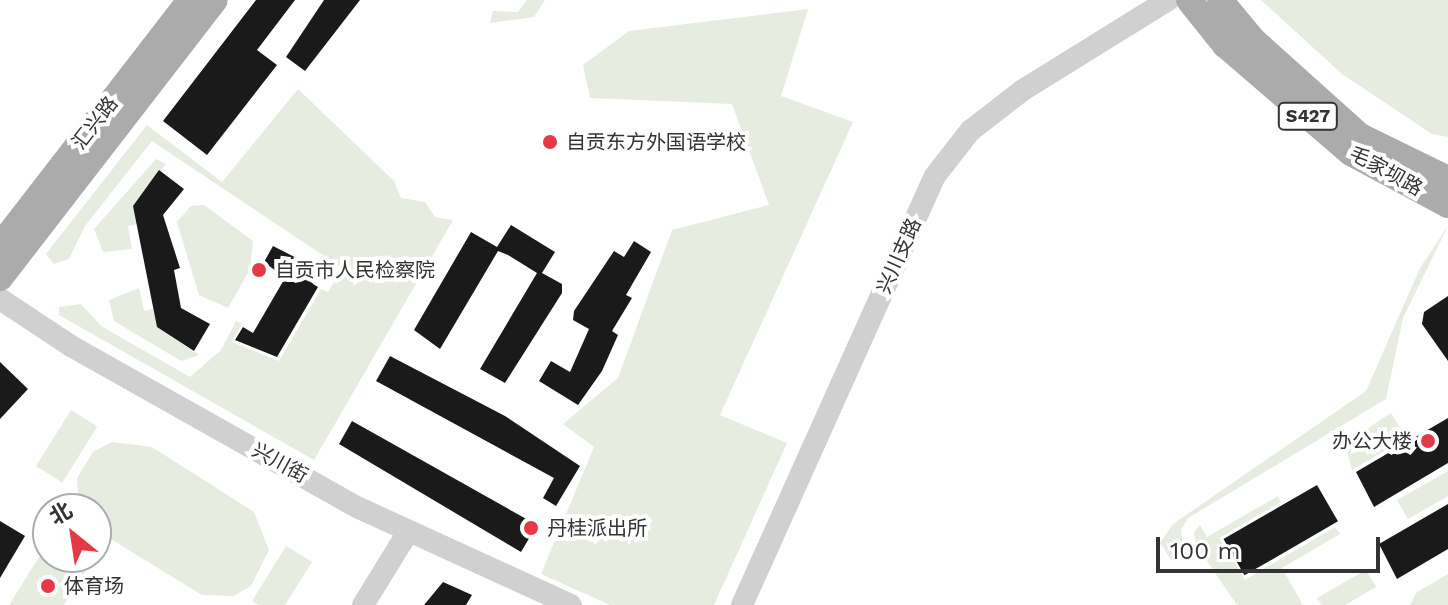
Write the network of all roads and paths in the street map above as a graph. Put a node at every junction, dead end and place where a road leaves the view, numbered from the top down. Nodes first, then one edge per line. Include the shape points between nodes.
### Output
1 (190, 0) edge
2 (215, 0) edge
3 (1168, 0) edge
4 (1189, 0) edge
5 (1220, 0) edge
6 (1448, 179) edge
7 (1448, 205) edge
8 (0, 246) edge
9 (0, 278) edge
10 (0, 299) edge
11 (408, 532) junction
12 (363, 605) edge
13 (571, 605) edge
14 (742, 605) edge

1 - 8 main road, 汇兴路
2 - 9 main road
3 - 14 street, 兴川支路 via 1023,90 970,131 935,176
4 - 7 main road, 毛家坝路 / S427 via 1225,45 1351,153
5 - 6 main road, 毛家坝路 / S427 via 1253,40 1360,136
10 - 11 street, 兴川街 via 84,354
11 - 12 street
11 - 13 street, 兴川街

